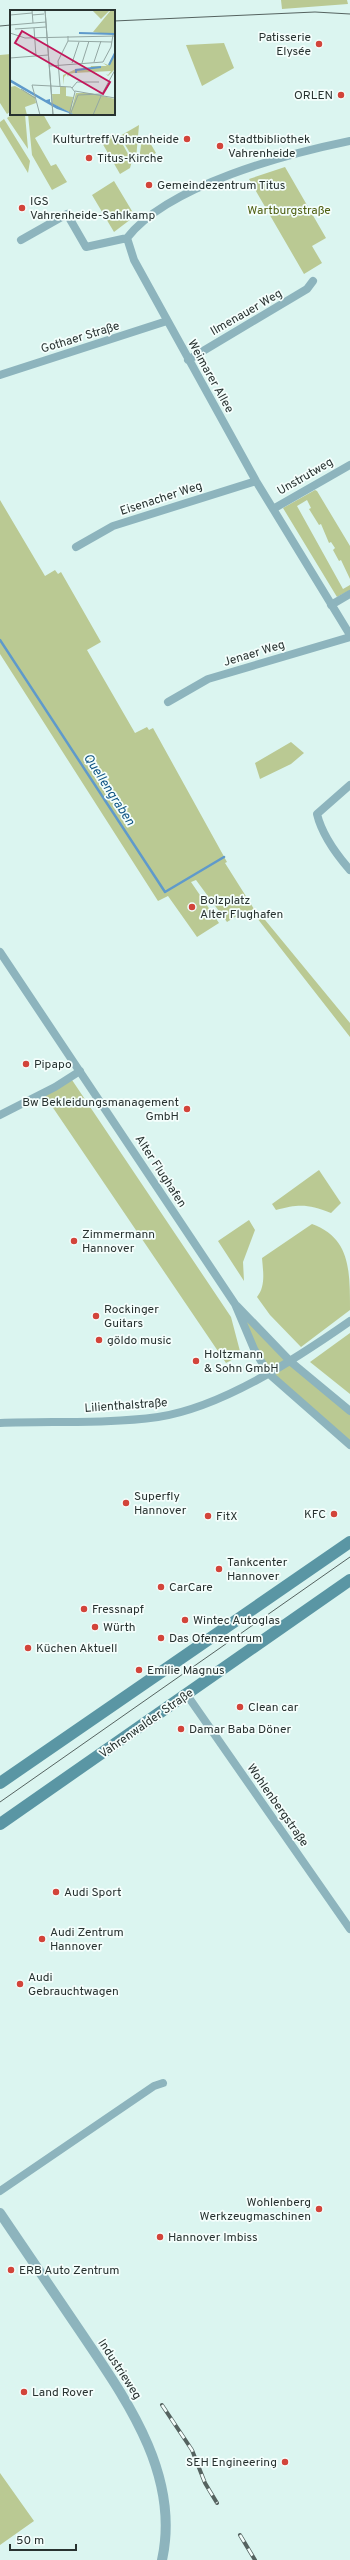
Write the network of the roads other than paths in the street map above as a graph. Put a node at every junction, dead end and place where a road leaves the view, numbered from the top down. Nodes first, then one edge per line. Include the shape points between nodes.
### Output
1 (350, 140) edge
2 (127, 238) junction
3 (21, 240) dead end
4 (313, 281) dead end
5 (167, 321) junction
6 (188, 360) junction
7 (0, 375) edge
8 (350, 465) edge
9 (256, 481) junction
10 (273, 509) junction
11 (76, 547) dead end
12 (350, 594) edge
13 (332, 604) junction
14 (350, 636) edge
15 (168, 702) dead end
16 (350, 785) edge
17 (350, 870) edge
18 (0, 952) edge
19 (80, 1071) junction
20 (0, 1115) edge
21 (235, 1304) junction
22 (350, 1321) edge
23 (291, 1362) junction
24 (268, 1373) junction
25 (350, 1411) edge
26 (0, 1423) edge
27 (350, 1445) edge
28 (350, 1542) edge
29 (350, 1580) edge
30 (187, 1695) junction
31 (0, 1783) edge
32 (0, 1824) edge
33 (350, 1929) edge
34 (163, 2083) dead end
35 (0, 2192) edge
36 (0, 2213) edge
37 (162, 2560) edge

1 - 2 street via 268,161 214,181 166,206 133,230
2 - 3 street via 86,247 66,214
2 - 5 street, Weimarer Allee via 134,260
4 - 6 street, Ilmenauer Weg via 307,290
5 - 6 street, Weimarer Allee
5 - 7 street, Gothaer Straße
6 - 9 street, Weimarer Allee
8 - 10 street, Unstrutweg
9 - 10 street, Weimarer Allee
9 - 11 street, Eisenacher Weg via 113,526
10 - 13 street, Weimarer Allee
12 - 13 street
13 - 14 street, Weimarer Allee
14 - 15 street, Jenaer Weg via 208,680
16 - 17 street via 317,814 323,831
18 - 19 street, Alter Flughafen
19 - 20 street
19 - 21 street, Alter Flughafen
21 - 23 street, Alter Flughafen
21 - 24 street, Alter Flughafen via 254,1349
22 - 23 street, Lilienthalstraße
23 - 24 street, Lilienthalstraße
23 - 25 street, Alter Flughafen
24 - 26 street, Lilienthalstraße via 204,1404 158,1417
24 - 27 street, Alter Flughafen
28 - 31 main road
29 - 30 main road, Vahrenwalder Straße
30 - 32 main road, Vahrenwalder Straße
30 - 33 street, Wohlenbergstraße
34 - 35 street via 154,2086
36 - 37 street, Industrieweg via 110,2376 143,2432 155,2462 163,2494 166,2523

